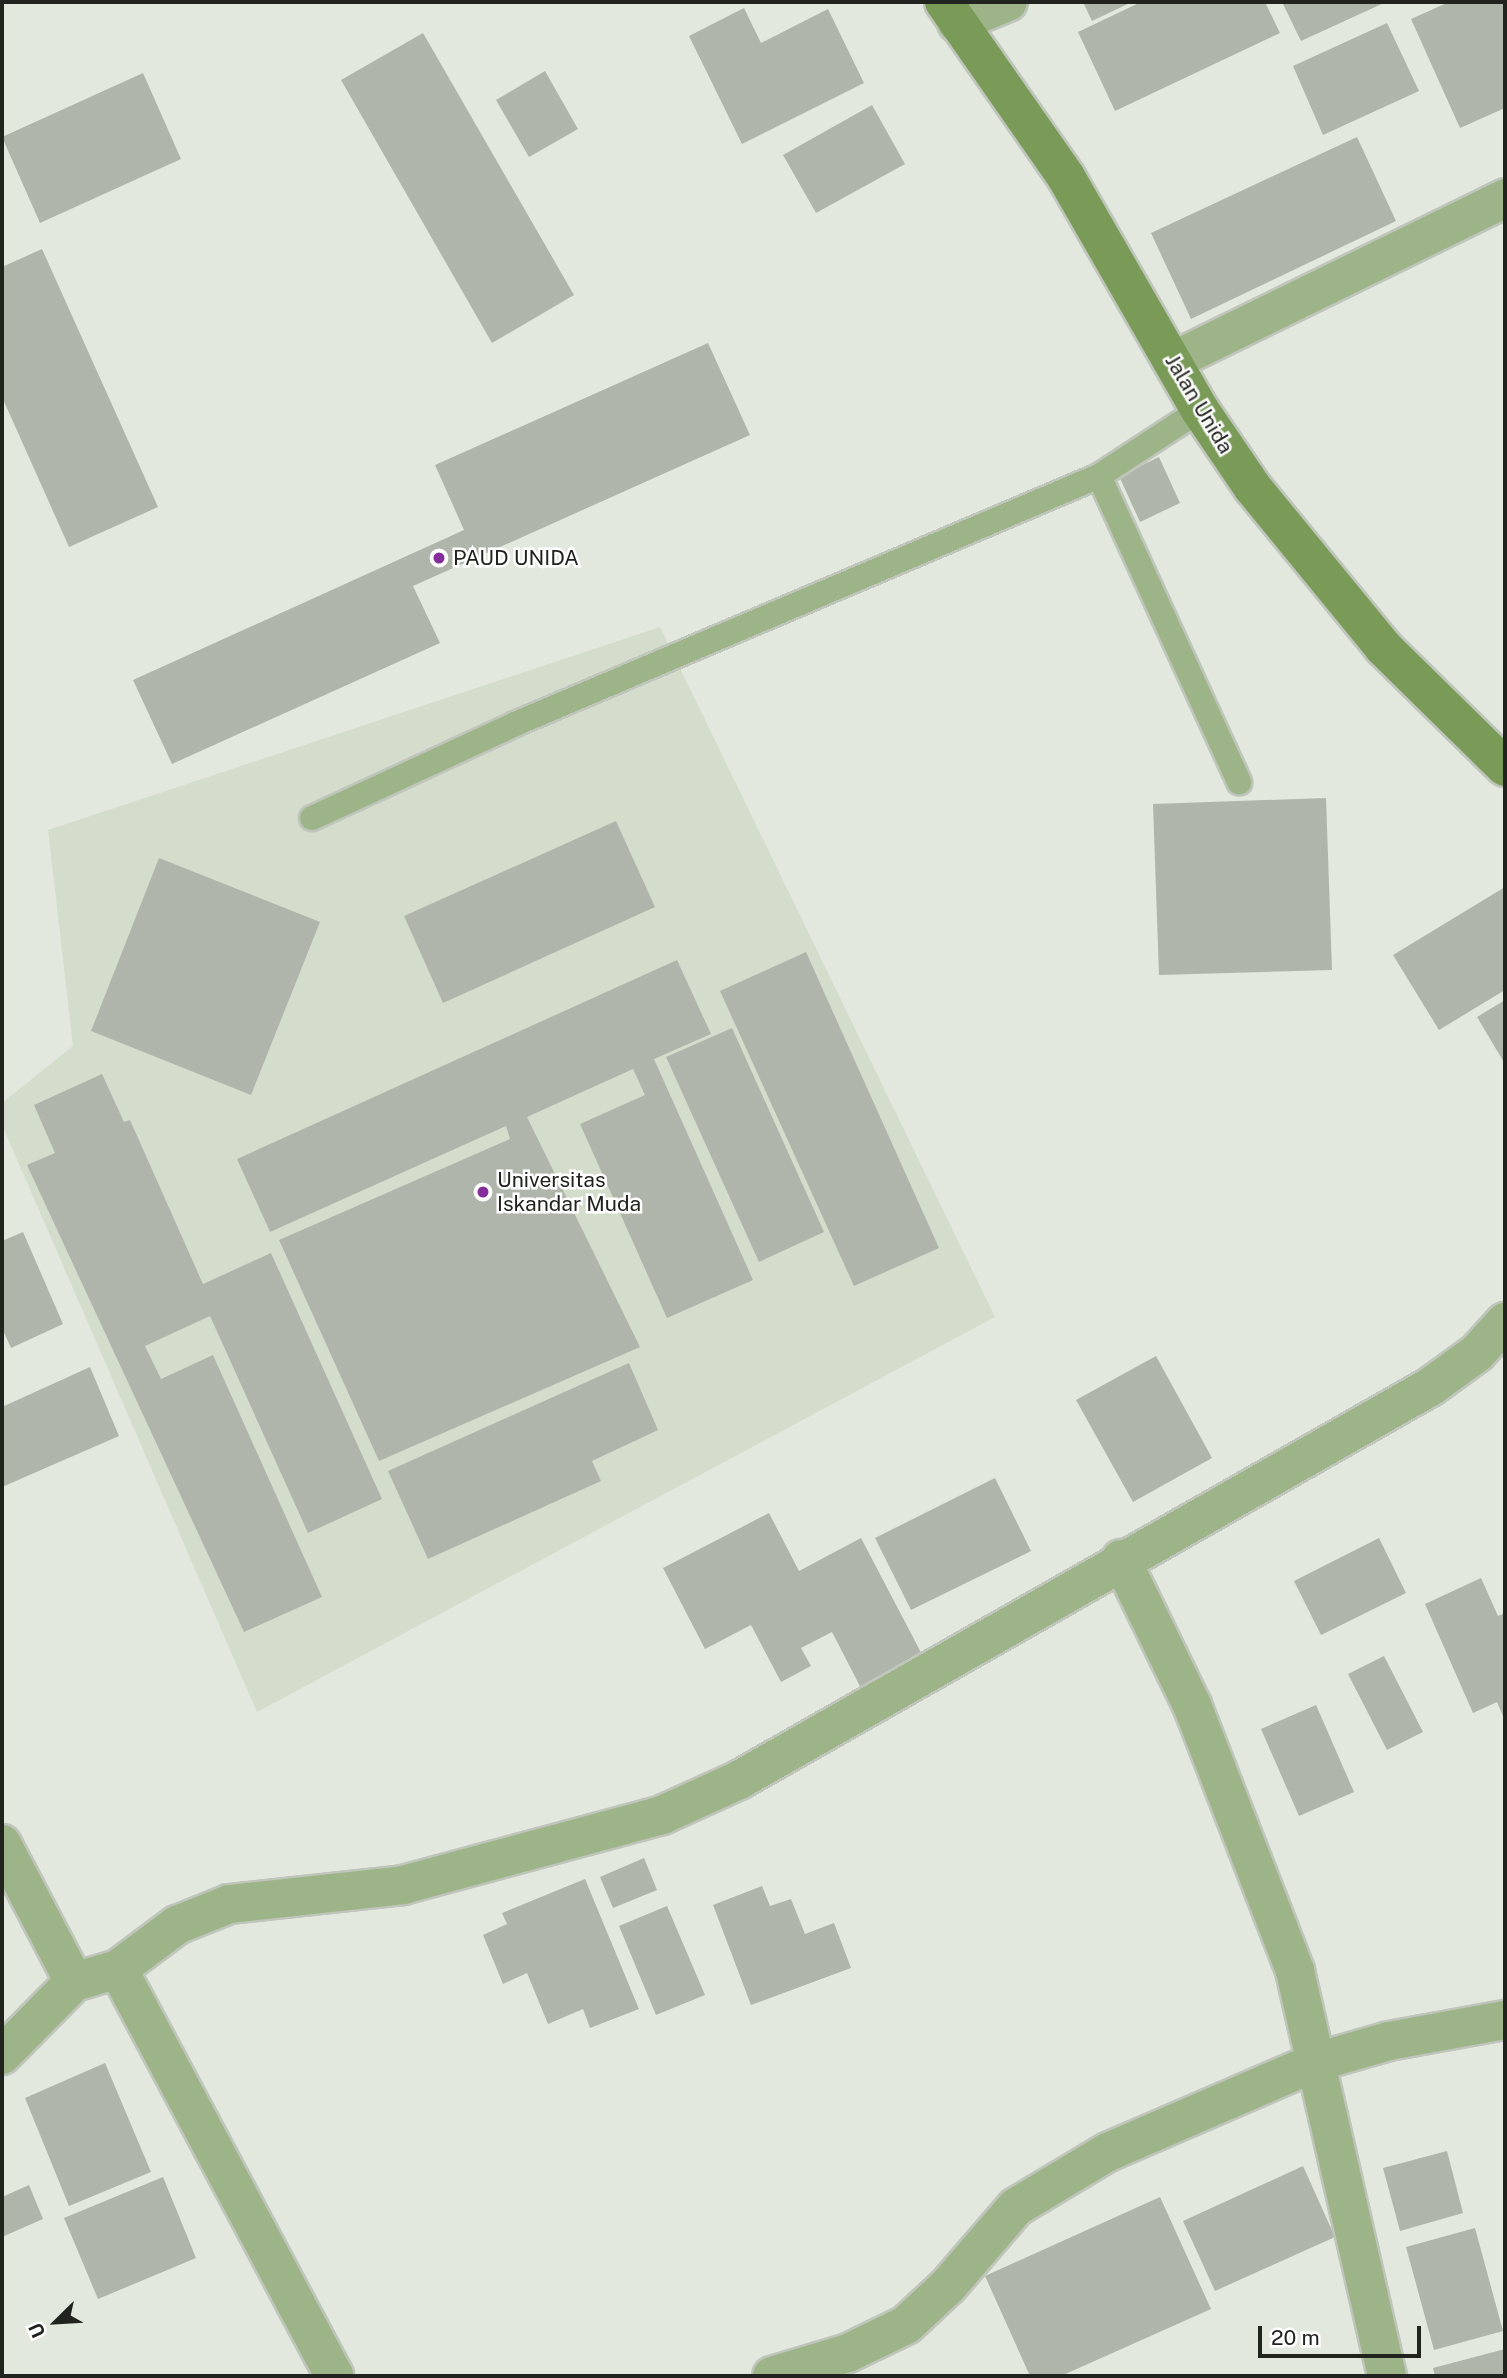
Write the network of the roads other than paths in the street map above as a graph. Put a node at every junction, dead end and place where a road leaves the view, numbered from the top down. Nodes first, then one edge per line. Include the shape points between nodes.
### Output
1 (1008, 2) edge
2 (951, 12) edge
3 (1505, 198) edge
4 (1173, 361) junction
5 (1200, 410) junction
6 (1100, 476) junction
7 (1505, 767) edge
8 (1239, 782) dead end
9 (312, 818) dead end
10 (1505, 1322) edge
11 (1121, 1559) junction
12 (2, 1844) edge
13 (118, 1969) junction
14 (74, 1982) junction
15 (1505, 2020) edge
16 (2, 2055) edge
17 (1316, 2062) junction
18 (334, 2376) edge
19 (772, 2376) edge
20 (1387, 2376) edge

1 - 2 street
2 - 4 street, Jalan Unida via 1066,177
3 - 4 street
4 - 5 street, Jalan Unida
5 - 6 lane
5 - 7 street, Jalan Unida via 1253,488 1383,647
6 - 8 lane
6 - 9 lane via 515,724
10 - 11 street via 1477,1353 1430,1387
11 - 13 street via 739,1780 662,1815 403,1885 229,1904 177,1925
11 - 17 street via 1192,1705 1249,1844 1295,1971
12 - 14 street
13 - 14 street
13 - 18 street
14 - 16 street
15 - 17 street via 1389,2041
17 - 19 street via 1096,2159 1017,2207 948,2286 906,2325 848,2353
17 - 20 street

